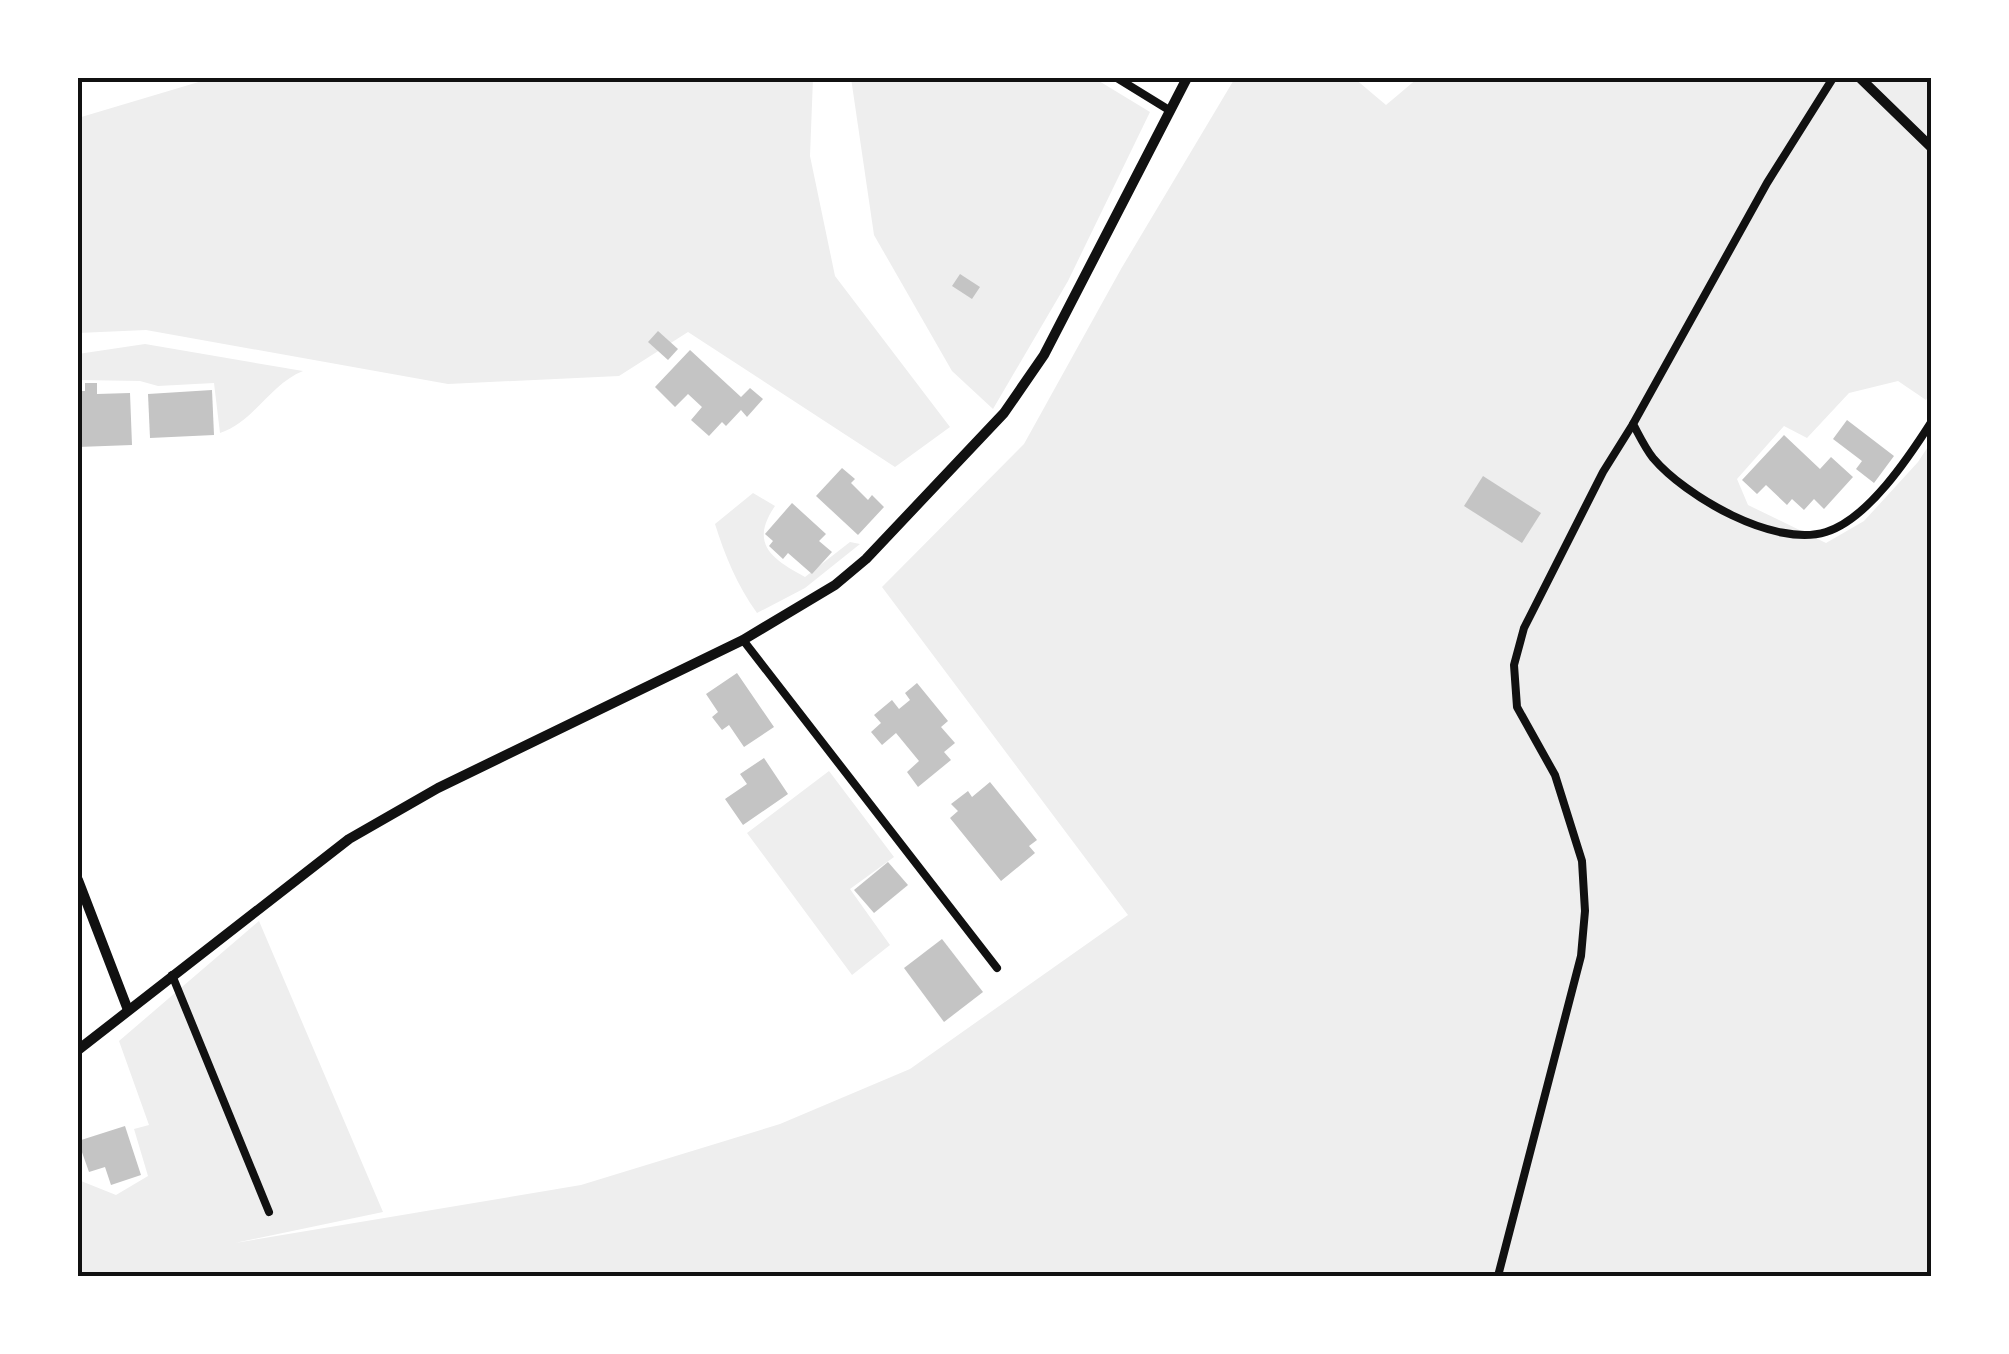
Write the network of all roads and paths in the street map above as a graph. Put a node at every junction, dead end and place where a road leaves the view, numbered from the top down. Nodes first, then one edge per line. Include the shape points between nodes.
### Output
1 (1117, 78) edge
2 (1186, 78) edge
3 (1834, 78) edge
4 (1860, 78) edge
5 (1169, 110) junction
6 (1932, 148) edge
7 (1932, 421) edge
8 (1633, 424) junction
9 (743, 640) junction
10 (78, 880) edge
11 (997, 968) dead end
12 (172, 975) junction
13 (128, 1010) junction
14 (78, 1050) edge
15 (269, 1212) dead end
16 (1498, 1276) edge

1 - 5 lane
2 - 5 street
3 - 8 lane via 1767,183
4 - 6 street
5 - 9 street via 1044,355 1004,413 866,559
7 - 8 lane via 1910,457 1855,514 1826,532 1799,535 1722,512 1654,458
8 - 16 lane via 1524,628 1514,665 1517,707 1556,775 1582,861 1585,911 1581,956
9 - 11 lane
9 - 12 street via 349,838
10 - 13 street
12 - 13 street
12 - 15 lane
13 - 14 street

